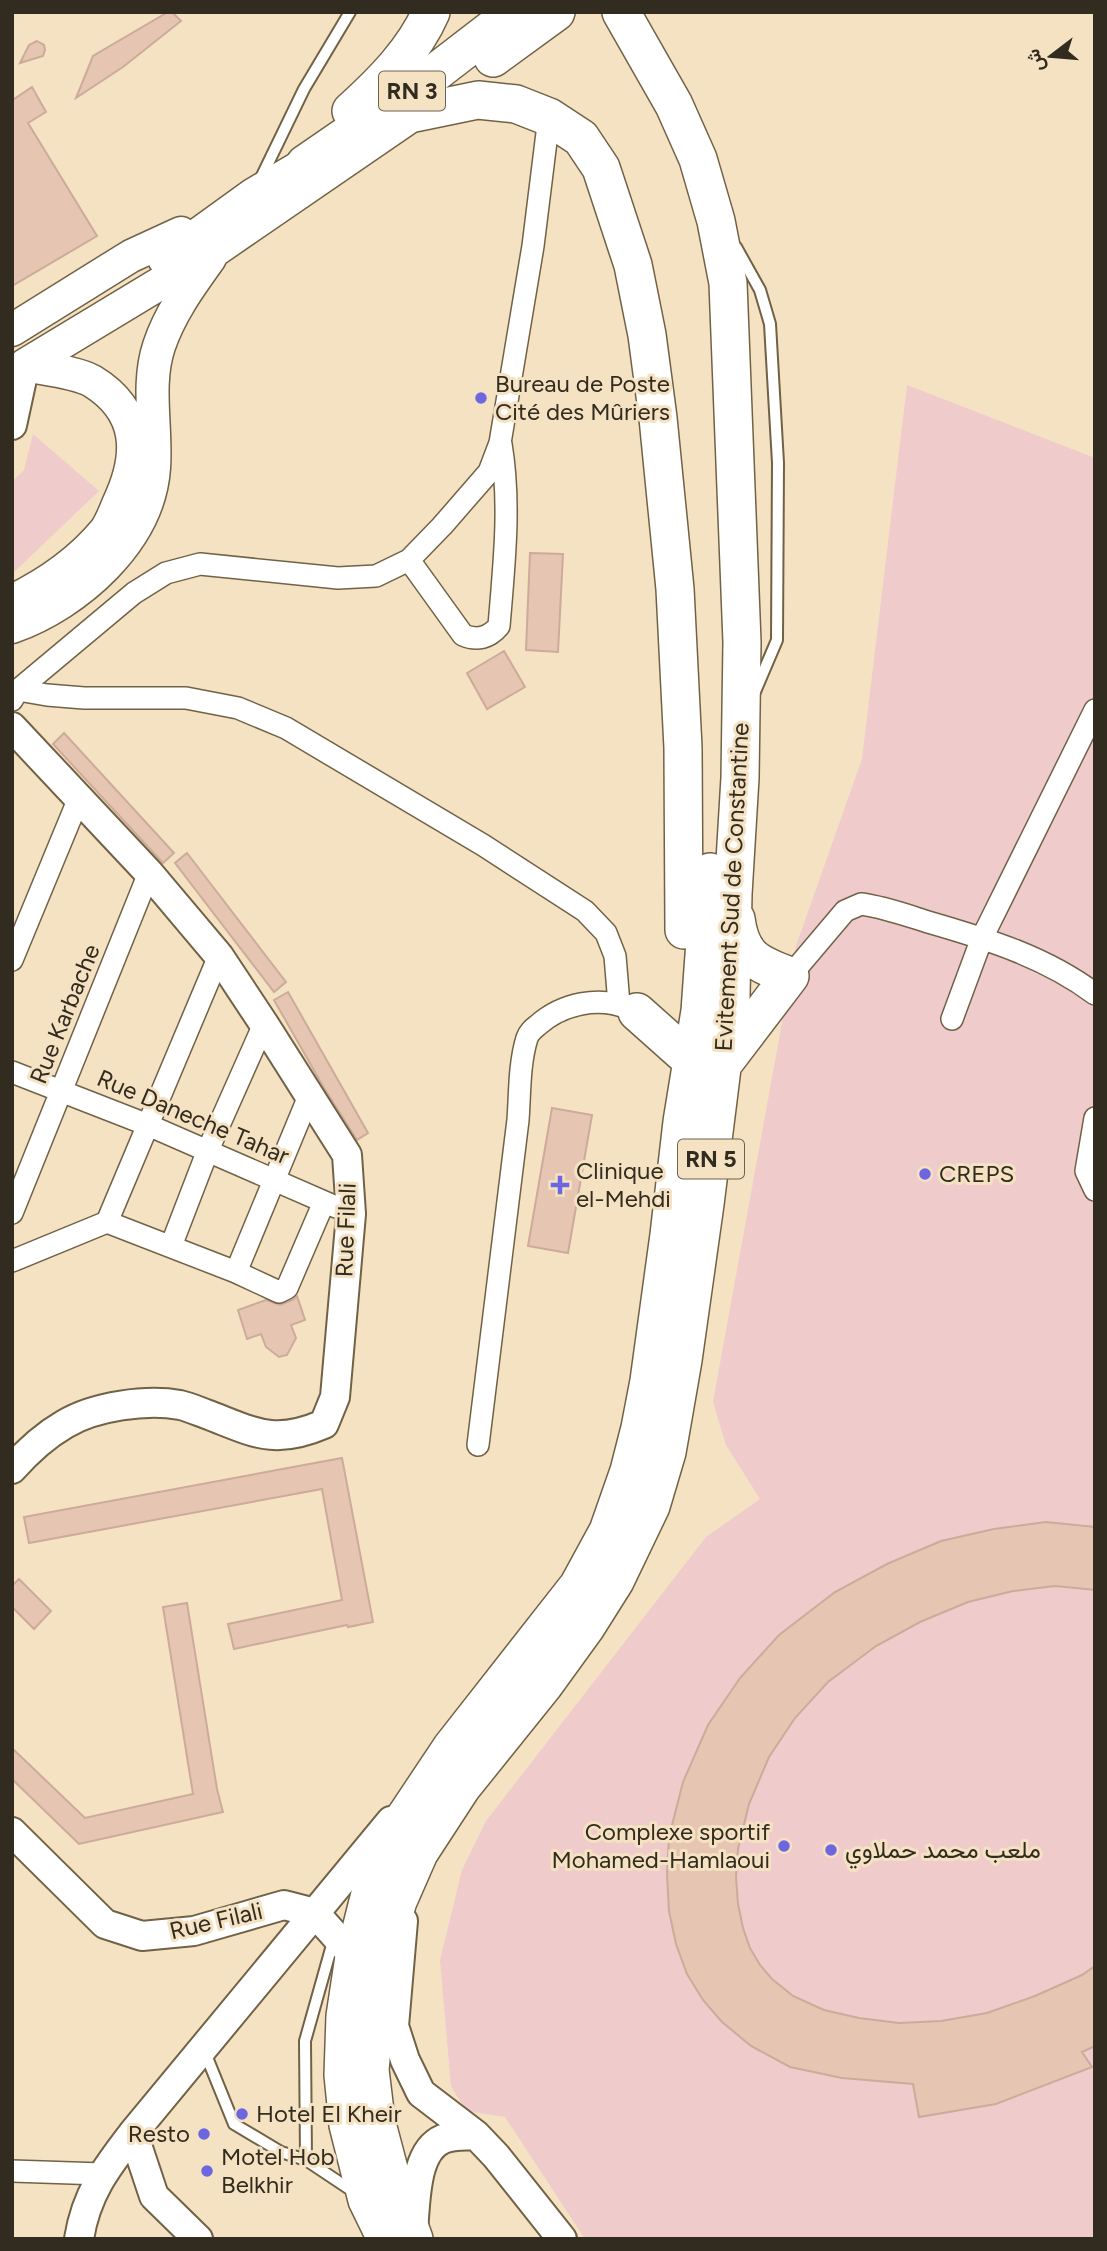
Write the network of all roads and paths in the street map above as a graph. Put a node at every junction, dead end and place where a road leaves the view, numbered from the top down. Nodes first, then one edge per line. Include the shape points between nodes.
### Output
1 (350, 12) edge
2 (432, 12) edge
3 (599, 12) edge
4 (621, 12) edge
5 (536, 17) edge
6 (415, 113) junction
7 (549, 117) junction
8 (305, 164) junction
9 (243, 201) junction
10 (217, 249) junction
11 (12, 330) edge
12 (17, 366) edge
13 (12, 425) edge
14 (144, 442) junction
15 (500, 443) junction
16 (408, 560) junction
17 (12, 601) edge
18 (12, 627) edge
19 (15, 695) edge
20 (1095, 710) edge
21 (12, 727) edge
22 (79, 798) junction
23 (149, 873) junction
24 (733, 894) junction
25 (982, 938) junction
26 (219, 956) junction
27 (12, 960) edge
28 (790, 976) junction
29 (1095, 994) edge
30 (684, 1002) junction
31 (628, 1008) junction
32 (952, 1019) dead end
33 (264, 1024) junction
34 (683, 1053) junction
35 (722, 1065) junction
36 (12, 1072) edge
37 (62, 1091) junction
38 (309, 1096) junction
39 (1095, 1118) edge
40 (682, 1122) junction
41 (148, 1125) junction
42 (208, 1150) junction
43 (273, 1178) junction
44 (1095, 1190) edge
45 (324, 1202) junction
46 (12, 1213) edge
47 (351, 1214) junction
48 (107, 1222) junction
49 (172, 1246) junction
50 (12, 1261) edge
51 (236, 1272) junction
52 (478, 1445) dead end
53 (12, 1469) edge
54 (451, 1748) junction
55 (12, 1832) edge
56 (404, 1888) junction
57 (315, 1913) junction
58 (344, 1946) junction
59 (203, 2047) junction
60 (133, 2133) junction
61 (476, 2135) junction
62 (306, 2161) junction
63 (12, 2171) edge
64 (102, 2174) junction
65 (367, 2200) junction
66 (404, 2238) edge
67 (79, 2239) edge
68 (198, 2239) edge
69 (562, 2239) edge

1 - 9 lane
2 - 8 highway, RN 3 via 378,87 331,129
3 - 40 highway, Evitement Sud de Constantine / RN 5 via 647,93 682,172 705,301 712,383 719,681 714,826 700,1011
4 - 24 highway, Evitement Sud de Constantine / RN 5 via 674,105 698,159 728,283 742,642
5 - 6 highway, RN 3
5 - 8 highway, RN 3 via 414,89
6 - 7 highway via 478,100 516,104
6 - 10 main road, RN 3
7 - 15 street
7 - 30 highway via 581,138 601,168 633,265 647,335 675,589 683,748
8 - 9 main road, RN 3
9 - 11 main road, RN 3 via 212,222 131,256
9 - 12 main road, RN 3
10 - 12 main road, RN 3
10 - 14 main road via 174,313 159,347
12 - 13 street
12 - 14 main road via 91,380 116,401
14 - 17 main road via 107,529 42,586
14 - 18 main road via 154,469 145,511 126,543 62,603
15 - 16 street via 489,472
15 - 16 street via 507,503 499,626 493,634 472,639 463,635
16 - 19 street via 376,576 338,578 200,564 166,573 134,593
19 - 31 street via 186,698 238,708 286,727 585,911 606,933
20 - 25 street
21 - 22 street, Rue Filali
22 - 23 street, Rue Filali
22 - 27 street
23 - 26 street, Rue Filali
23 - 37 street, Rue Karbache
24 - 28 highway via 745,951 762,965
24 - 35 highway, Evitement Sud de Constantine / RN 5 via 731,996
25 - 28 street via 861,904 845,911
25 - 29 street via 1032,957
25 - 32 street
26 - 33 street, Rue Filali
26 - 41 street
28 - 35 highway
30 - 31 highway via 668,1016
30 - 34 highway
31 - 34 highway
31 - 52 street via 579,1003 550,1014 528,1034
33 - 38 street, Rue Filali
33 - 42 street
34 - 40 highway
35 - 56 highway, Evitement Sud de Constantine / RN 5 via 683,1360 652,1506 586,1627 462,1787 419,1853
36 - 37 street, Rue Daneche Tahar
37 - 41 street, Rue Daneche Tahar
37 - 46 street, Rue Karbache
38 - 43 street
38 - 47 street, Rue Filali via 347,1156
39 - 44 street via 1086,1171
40 - 54 highway, Evitement Sud de Constantine / RN 5 via 640,1428 608,1531 578,1586
41 - 42 street, Rue Daneche Tahar
41 - 48 street
42 - 43 street, Rue Daneche Tahar
42 - 49 street
43 - 45 street, Rue Daneche Tahar
43 - 51 street
45 - 47 street, Rue Daneche Tahar
45 - 51 street via 287,1288 279,1292
47 - 53 street, Rue Filali via 335,1397 324,1424 300,1434 268,1437 182,1406 146,1402 66,1423
48 - 49 street
48 - 50 street
49 - 51 street
54 - 57 street
54 - 58 highway, Evitement Sud de Constantine / RN 5 via 399,1826
55 - 57 street, Rue Filali via 105,1924 142,1936 194,1931 284,1905
56 - 61 street via 394,2026 422,2093
56 - 66 highway, Evitement Sud de Constantine / RN 5 via 380,1961 370,2070 376,2120
57 - 58 street
57 - 59 street
58 - 62 lane via 305,2040
58 - 65 highway, Evitement Sud de Constantine / RN 5 via 343,2075 348,2125
59 - 60 street
59 - 62 lane via 234,2124
60 - 64 street
60 - 68 street via 154,2196
61 - 66 street via 444,2139 428,2151
61 - 69 street
62 - 65 lane
63 - 64 street
64 - 67 street via 83,2216
65 - 66 highway, Evitement Sud de Constantine / RN 5

